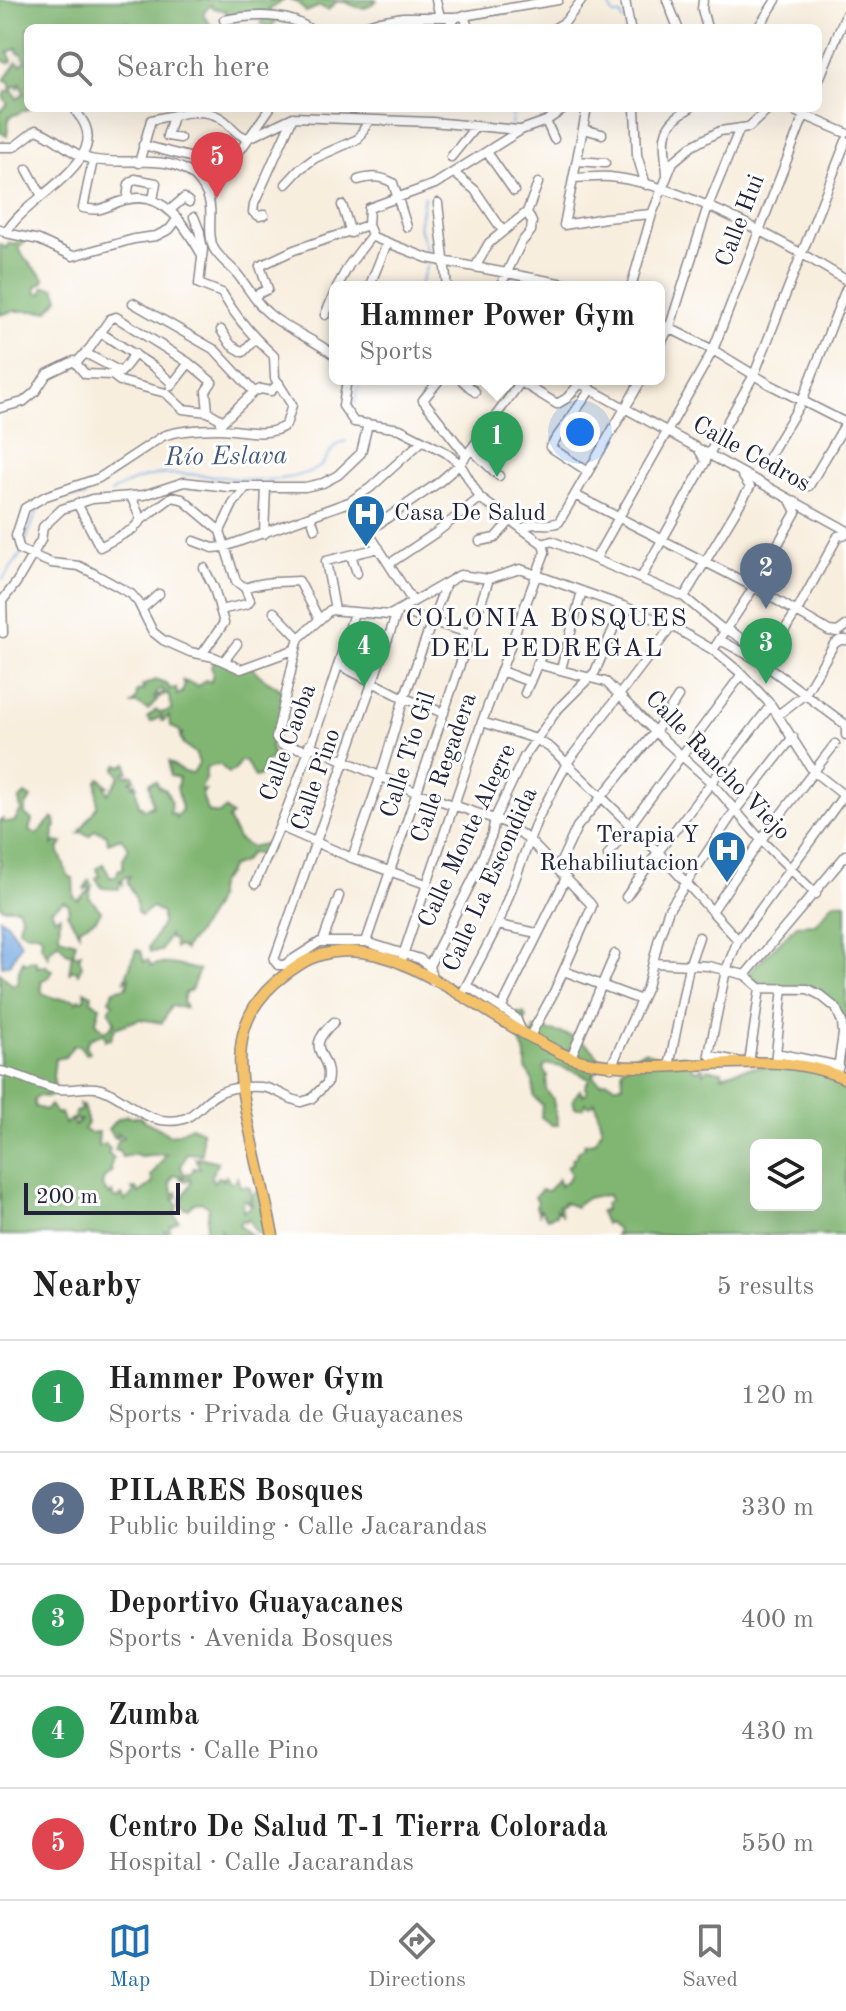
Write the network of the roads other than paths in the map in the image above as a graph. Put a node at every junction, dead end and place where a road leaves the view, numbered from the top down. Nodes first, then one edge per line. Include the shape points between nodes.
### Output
1 (436, 0) edge
2 (558, 0) edge
3 (582, 0) edge
4 (625, 0) edge
5 (667, 0) edge
6 (703, 0) edge
7 (776, 0) edge
8 (846, 14) edge
9 (460, 16) junction
10 (440, 17) junction
11 (224, 20) dead end
12 (300, 24) edge
13 (371, 24) edge
14 (451, 24) edge
15 (465, 24) edge
16 (562, 24) edge
17 (629, 24) edge
18 (676, 24) edge
19 (706, 24) edge
20 (761, 24) edge
21 (822, 72) edge
22 (197, 112) edge
23 (206, 112) edge
24 (267, 112) edge
25 (560, 112) edge
26 (586, 112) edge
27 (635, 112) edge
28 (765, 112) edge
29 (806, 112) edge
30 (808, 112) edge
31 (77, 113) dead end
32 (672, 113) edge
33 (173, 116) junction
34 (293, 117) junction
35 (546, 121) junction
36 (368, 122) junction
37 (476, 126) junction
38 (740, 128) junction
39 (583, 129) junction
40 (521, 130) junction
41 (846, 133) edge
42 (602, 134) dead end
43 (180, 138) dead end
44 (249, 138) junction
45 (554, 139) dead end
46 (846, 141) edge
47 (143, 145) junction
48 (0, 147) edge
49 (487, 152) junction
50 (182, 155) junction
51 (451, 157) dead end
52 (88, 158) junction
53 (193, 158) dead end
54 (577, 161) junction
55 (139, 163) junction
56 (605, 163) dead end
57 (176, 165) junction
58 (27, 169) dead end
59 (454, 173) junction
60 (667, 177) junction
61 (573, 178) junction
62 (358, 180) dead end
63 (538, 183) dead end
64 (286, 184) dead end
65 (646, 185) junction
66 (662, 190) junction
67 (514, 191) dead end
68 (42, 196) junction
69 (208, 196) junction
70 (399, 198) junction
71 (127, 199) junction
72 (153, 200) junction
73 (189, 202) dead end
74 (438, 203) dead end
75 (342, 205) dead end
76 (708, 206) junction
77 (170, 210) junction
78 (527, 212) junction
79 (652, 214) junction
80 (264, 215) dead end
81 (194, 217) dead end
82 (178, 218) junction
83 (368, 225) junction
84 (407, 227) dead end
85 (199, 230) junction
86 (3, 231) edge
87 (503, 231) junction
88 (757, 231) junction
89 (351, 233) junction
90 (371, 236) junction
91 (387, 243) junction
92 (802, 253) junction
93 (217, 254) junction
94 (202, 255) junction
95 (446, 261) junction
96 (476, 266) junction
97 (508, 272) junction
98 (846, 280) edge
99 (341, 281) edge
100 (372, 281) edge
101 (447, 281) edge
102 (503, 281) edge
103 (549, 281) edge
104 (633, 281) edge
105 (846, 289) edge
106 (254, 296) junction
107 (133, 303) dead end
108 (329, 306) edge
109 (325, 315) dead end
110 (665, 325) edge
111 (670, 326) junction
112 (221, 330) dead end
113 (101, 333) junction
114 (665, 336) edge
115 (255, 339) junction
116 (713, 350) junction
117 (329, 352) edge
118 (85, 353) junction
119 (135, 354) junction
120 (75, 362) junction
121 (189, 363) junction
122 (113, 372) junction
123 (754, 375) junction
124 (279, 383) junction
125 (173, 384) junction
126 (346, 385) edge
127 (435, 385) edge
128 (467, 385) edge
129 (516, 385) edge
130 (528, 385) edge
131 (580, 385) edge
132 (586, 385) edge
133 (639, 385) edge
134 (591, 389) junction
135 (254, 392) junction
136 (475, 392) dead end
137 (166, 393) junction
138 (802, 401) junction
139 (0, 408) edge
140 (626, 409) junction
141 (208, 412) junction
142 (846, 423) edge
143 (368, 424) junction
144 (221, 425) junction
145 (669, 432) junction
146 (421, 442) junction
147 (698, 448) junction
148 (469, 452) junction
149 (709, 454) junction
150 (765, 463) dead end
151 (460, 464) junction
152 (735, 469) junction
153 (587, 471) junction
154 (499, 476) dead end
155 (189, 482) junction
156 (809, 486) dead end
157 (246, 487) junction
158 (266, 487) junction
159 (575, 495) junction
160 (131, 496) junction
161 (786, 497) junction
162 (480, 498) junction
163 (182, 499) junction
164 (349, 502) junction
165 (77, 503) junction
166 (311, 517) junction
167 (845, 517) edge
168 (618, 518) junction
169 (141, 520) junction
170 (510, 521) junction
171 (831, 521) junction
172 (315, 529) dead end
173 (522, 529) junction
174 (220, 531) junction
175 (367, 532) junction
176 (846, 532) edge
177 (264, 534) junction
178 (663, 539) junction
179 (194, 541) dead end
180 (480, 541) dead end
181 (543, 544) junction
182 (224, 547) junction
183 (379, 548) junction
184 (32, 555) junction
185 (351, 555) junction
186 (596, 558) junction
187 (705, 561) junction
188 (389, 564) junction
189 (204, 568) dead end
190 (357, 573) dead end
191 (535, 574) junction
192 (641, 578) junction
193 (489, 579) junction
194 (446, 583) junction
195 (754, 587) junction
196 (245, 588) junction
197 (582, 591) junction
198 (159, 594) dead end
199 (684, 597) junction
200 (413, 602) junction
201 (623, 606) junction
202 (142, 609) junction
203 (220, 610) junction
204 (335, 610) junction
205 (399, 611) junction
206 (797, 611) junction
207 (274, 612) dead end
208 (354, 613) junction
209 (319, 619) junction
210 (434, 622) junction
211 (672, 626) junction
212 (846, 626) edge
213 (728, 629) junction
214 (3, 633) dead end
215 (471, 634) junction
216 (299, 638) junction
217 (720, 640) junction
218 (846, 640) edge
219 (237, 644) dead end
220 (296, 649) junction
221 (713, 650) junction
222 (202, 654) junction
223 (224, 661) junction
224 (763, 663) junction
225 (339, 665) junction
226 (561, 669) junction
227 (501, 671) junction
228 (742, 674) junction
229 (591, 677) junction
230 (372, 682) junction
231 (530, 682) junction
232 (525, 693) dead end
233 (805, 694) junction
234 (621, 695) junction
235 (678, 697) dead end
236 (404, 698) junction
237 (771, 705) junction
238 (444, 713) junction
239 (778, 715) junction
240 (482, 722) junction
241 (846, 725) edge
242 (655, 732) junction
243 (846, 735) edge
244 (793, 737) junction
245 (536, 739) junction
246 (835, 744) dead end
247 (308, 748) junction
248 (680, 755) junction
249 (345, 761) junction
250 (567, 763) junction
251 (813, 771) junction
252 (380, 778) junction
253 (711, 782) junction
254 (418, 793) junction
255 (600, 796) junction
256 (845, 796) edge
257 (453, 806) junction
258 (734, 812) junction
259 (495, 818) junction
260 (629, 826) junction
261 (281, 827) junction
262 (529, 840) junction
263 (761, 840) junction
264 (316, 843) junction
265 (658, 852) junction
266 (608, 855) dead end
267 (846, 855) edge
268 (352, 858) junction
269 (558, 868) junction
270 (790, 870) junction
271 (391, 873) junction
272 (566, 878) junction
273 (685, 881) junction
274 (255, 884) dead end
275 (426, 884) junction
276 (816, 894) junction
277 (339, 896) dead end
278 (626, 897) dead end
279 (713, 910) junction
280 (498, 925) junction
281 (537, 933) junction
282 (699, 937) dead end
283 (738, 940) junction
284 (323, 941) junction
285 (366, 942) junction
286 (615, 954) dead end
287 (402, 958) junction
288 (654, 963) junction
289 (429, 966) junction
290 (689, 966) junction
291 (726, 970) junction
292 (564, 971) junction
293 (745, 975) junction
294 (433, 981) junction
295 (603, 985) junction
296 (467, 986) junction
297 (760, 988) junction
298 (783, 988) junction
299 (461, 996) junction
300 (641, 1000) junction
301 (502, 1007) junction
302 (334, 1022) dead end
303 (526, 1034) junction
304 (571, 1057) junction
305 (775, 1058) junction
306 (745, 1063) junction
307 (611, 1067) junction
308 (669, 1067) junction
309 (0, 1071) edge
310 (841, 1073) edge
311 (241, 1088) junction
312 (273, 1235) edge

1 - 10 street
2 - 9 street
3 - 16 street
4 - 17 street
5 - 18 street
6 - 19 street
7 - 20 street
8 - 21 street
9 - 10 street
9 - 14 street
9 - 15 street
10 - 13 street
11 - 12 street via 257,16
22 - 33 street
23 - 44 street
24 - 44 street
25 - 35 street
26 - 39 street
27 - 65 street via 637,155
28 - 38 street via 749,127
29 - 88 street, Calle Hui
30 - 41 street
31 - 52 street via 89,134
32 - 60 street via 665,130
33 - 43 street via 167,136
33 - 47 street via 151,120
34 - 36 street
34 - 44 street
34 - 80 street via 254,204 253,212
35 - 40 street
35 - 45 street
36 - 37 street
36 - 64 street via 358,139 315,158
37 - 40 street
37 - 51 street
38 - 60 street via 720,131 692,146 673,162
38 - 76 street
39 - 42 street
39 - 54 street
40 - 49 street
44 - 69 street
46 - 92 street
47 - 50 street
47 - 55 street
48 - 52 street via 14,147 36,130
49 - 59 street
49 - 67 street
50 - 53 street
50 - 57 street
52 - 55 street
52 - 68 street
52 - 71 street via 83,208 98,211
54 - 56 street
54 - 61 street
55 - 57 street
57 - 69 street
58 - 68 street
59 - 70 street
59 - 87 street via 475,190
60 - 66 street
61 - 65 street via 610,177
61 - 79 street via 564,225
62 - 70 street via 385,178
63 - 78 street
65 - 66 street
66 - 76 street
66 - 79 street
68 - 86 street
69 - 93 street
70 - 83 street via 368,209
70 - 84 street
71 - 72 street
71 - 72 street via 135,179 156,183
72 - 77 street
73 - 77 street via 184,198
74 - 95 street
75 - 89 street
76 - 88 street
76 - 111 street
77 - 82 street
78 - 87 street
78 - 97 street via 531,231
79 - 104 street
81 - 85 street
82 - 86 street via 156,236 73,256
82 - 94 street
83 - 89 street
83 - 90 street
85 - 93 street
85 - 94 street
87 - 96 street
88 - 92 street
88 - 116 street, Calle Hui
89 - 106 street via 260,266 268,289
90 - 91 street
90 - 99 street
91 - 95 street
91 - 100 street
92 - 98 street
92 - 123 street
93 - 106 street
94 - 115 street via 199,284 222,293
95 - 96 street
95 - 101 street
96 - 97 street
97 - 102 street
97 - 103 street
105 - 138 street
106 - 117 street via 266,312
107 - 135 street via 215,350
108 - 109 street
110 - 111 street
111 - 114 street
111 - 116 street
112 - 115 street via 243,352
113 - 118 street
113 - 119 street
113 - 121 street via 116,317
115 - 124 street via 274,356
116 - 123 street
116 - 145 street, Calle Hui
118 - 120 street
118 - 122 street
119 - 122 street via 123,371
119 - 125 street
120 - 122 street via 85,374
120 - 139 street via 47,374 23,402
121 - 125 street
121 - 141 street via 212,382 206,391
122 - 137 street via 120,381
123 - 138 street
123 - 149 street
124 - 135 street via 271,391
124 - 144 street via 292,405 286,425 268,433
125 - 137 street
126 - 143 street via 345,413 354,422
127 - 148 street via 423,400
128 - 136 street
129 - 148 street
130 - 131 street, Calle Cedros via 561,404
132 - 134 street, Calle Cedros
133 - 140 street
134 - 140 street, Calle Cedros
134 - 153 street via 550,447
135 - 144 street
137 - 141 street via 183,409
138 - 142 street
138 - 150 street
140 - 145 street, Calle Cedros
140 - 153 street
141 - 144 street
142 - 156 street
143 - 146 street via 400,429
143 - 158 street via 361,453 338,475 305,487
144 - 184 street via 163,436 99,478 25,508 16,536 20,550
145 - 147 street, Calle Cedros
145 - 168 street, Calle Hui
146 - 151 street
146 - 164 street
147 - 149 street, Calle Cedros
147 - 178 street via 706,461
148 - 151 street
148 - 154 street
149 - 152 street, Calle Cedros
151 - 162 street
151 - 175 street
152 - 161 street, Calle Cedros
152 - 187 street via 750,487
153 - 159 street
155 - 157 street
155 - 160 street
155 - 163 street
157 - 158 street
157 - 174 street
158 - 177 street
159 - 168 street
159 - 173 street via 557,523 536,522
160 - 165 street
160 - 169 street
161 - 171 street, Calle Cedros
161 - 195 street via 796,512
162 - 170 street
162 - 188 street
163 - 169 street via 172,497
163 - 174 street
164 - 166 street
164 - 175 street
165 - 169 street via 100,547
165 - 184 street via 50,518
166 - 172 street
166 - 177 street
167 - 171 street
168 - 178 street
168 - 186 street, Calle Hui
170 - 173 street
170 - 180 street via 495,538
171 - 176 street, Calle Cedros
173 - 181 street
174 - 182 street
175 - 183 street
176 - 206 street via 838,536
177 - 182 street
178 - 187 street
178 - 192 street
179 - 182 street
181 - 186 street via 552,541
181 - 191 street, Calle Regadera
182 - 196 street via 236,581
183 - 185 street
183 - 188 street
184 - 202 street via 79,566 131,594
184 - 214 street via 2,601
185 - 190 street
185 - 204 street via 325,564
186 - 192 street
187 - 195 street
187 - 199 street
188 - 200 street
189 - 203 street
191 - 193 street via 514,569
191 - 197 street
191 - 227 street, Calle Regadera
192 - 199 street
193 - 194 street via 460,575
193 - 215 street, Calle Tío Gil
194 - 200 street
194 - 210 street
195 - 206 street
195 - 213 street
196 - 203 street via 247,604
196 - 209 street via 267,581 299,581
197 - 201 street
197 - 226 street
198 - 202 street
199 - 213 street
200 - 205 street
201 - 211 street
201 - 229 street, Calle Monte Alegre
202 - 222 street via 163,640
203 - 222 street via 223,625
204 - 208 street
204 - 209 street
205 - 208 street
205 - 210 street
205 - 230 street, Calle Pino
206 - 212 street via 829,631
206 - 224 street
207 - 216 street
208 - 225 street, Calle Caoba
209 - 216 street
210 - 215 street
210 - 236 street
211 - 221 street
211 - 234 street, Calle La Escondida
213 - 217 street
213 - 224 street
215 - 238 street, Calle Tío Gil
216 - 220 street
217 - 221 street
217 - 224 street
218 - 233 street via 834,644
219 - 223 street
220 - 223 street via 241,669
220 - 247 street via 276,738 282,745
221 - 228 street
222 - 223 street
224 - 233 street
225 - 230 street
225 - 247 street, Calle Caoba
226 - 229 street, Calle Rancho Viejo
226 - 231 street, Calle Rancho Viejo via 555,671 539,660
227 - 231 street
227 - 240 street, Calle Regadera
228 - 237 street
228 - 248 street
229 - 234 street, Calle Rancho Viejo
229 - 245 street, Calle Monte Alegre
230 - 236 street
230 - 249 street, Calle Pino
231 - 232 street
233 - 239 street
233 - 241 street
234 - 242 street, Calle Rancho Viejo
234 - 250 street, Calle La Escondida
235 - 242 street
236 - 238 street
236 - 252 street
237 - 239 street
237 - 253 street
238 - 254 street, Calle Tío Gil
239 - 244 street
240 - 245 street
240 - 257 street, Calle Regadera
241 - 243 street
242 - 248 street, Calle Rancho Viejo
242 - 255 street
244 - 251 street
244 - 258 street
245 - 250 street
245 - 259 street, Calle Monte Alegre
246 - 251 street
247 - 249 street
247 - 261 street, Calle Caoba
248 - 253 street, Calle Rancho Viejo
248 - 260 street
249 - 252 street
249 - 264 street, Calle Pino
250 - 255 street
250 - 262 street, Calle La Escondida
251 - 256 street
251 - 263 street
252 - 254 street
252 - 268 street
253 - 258 street, Calle Rancho Viejo
253 - 265 street
254 - 257 street
254 - 271 street, Calle Tío Gil
255 - 260 street
255 - 269 street via 577,827
256 - 270 street
257 - 259 street
257 - 275 street, Calle Regadera
258 - 263 street, Calle Rancho Viejo
258 - 273 street
259 - 262 street
259 - 289 street, Calle Monte Alegre via 473,879
260 - 265 street
260 - 266 street
261 - 264 street
261 - 274 street, Calle Caoba
262 - 269 street
262 - 280 street, Calle La Escondida
263 - 270 street, Calle Rancho Viejo
263 - 279 street
264 - 268 street
264 - 284 street, Calle Pino via 274,960 284,965
265 - 273 street
265 - 278 street
267 - 276 street
268 - 271 street
269 - 272 street
270 - 276 street, Calle Rancho Viejo
270 - 283 street
271 - 275 street
271 - 285 street, Calle Tío Gil
272 - 281 street
272 - 292 street via 592,906
273 - 279 street
273 - 288 street via 669,909
275 - 287 street, Calle Regadera
276 - 293 street
277 - 284 street
279 - 283 street
280 - 281 street
280 - 296 street, Calle La Escondida
281 - 301 street
282 - 290 street
283 - 291 street
284 - 285 street
285 - 287 street
286 - 295 street
287 - 289 street
287 - 294 main road
287 - 311 main road via 338,951 303,962 277,980 246,1024 239,1056
288 - 290 street
288 - 300 street
289 - 294 street
290 - 291 street
290 - 308 street
291 - 293 street
291 - 306 street via 709,1054
292 - 295 street
292 - 303 street
293 - 297 street
294 - 299 main road
295 - 300 street
295 - 304 street
296 - 299 street, Calle La Escondida
296 - 301 street
297 - 298 street
297 - 306 street
298 - 305 street
298 - 310 street via 808,989 836,1008 843,1034
299 - 303 main road
300 - 307 street
301 - 303 street
302 - 311 street via 318,1043 327,1083 311,1099 301,1102 270,1088
303 - 304 main road
304 - 307 main road
305 - 306 main road
305 - 310 main road via 820,1064
306 - 308 main road
307 - 308 main road
309 - 311 street via 62,1090 102,1089 160,1120 188,1118 215,1095
311 - 312 main road

